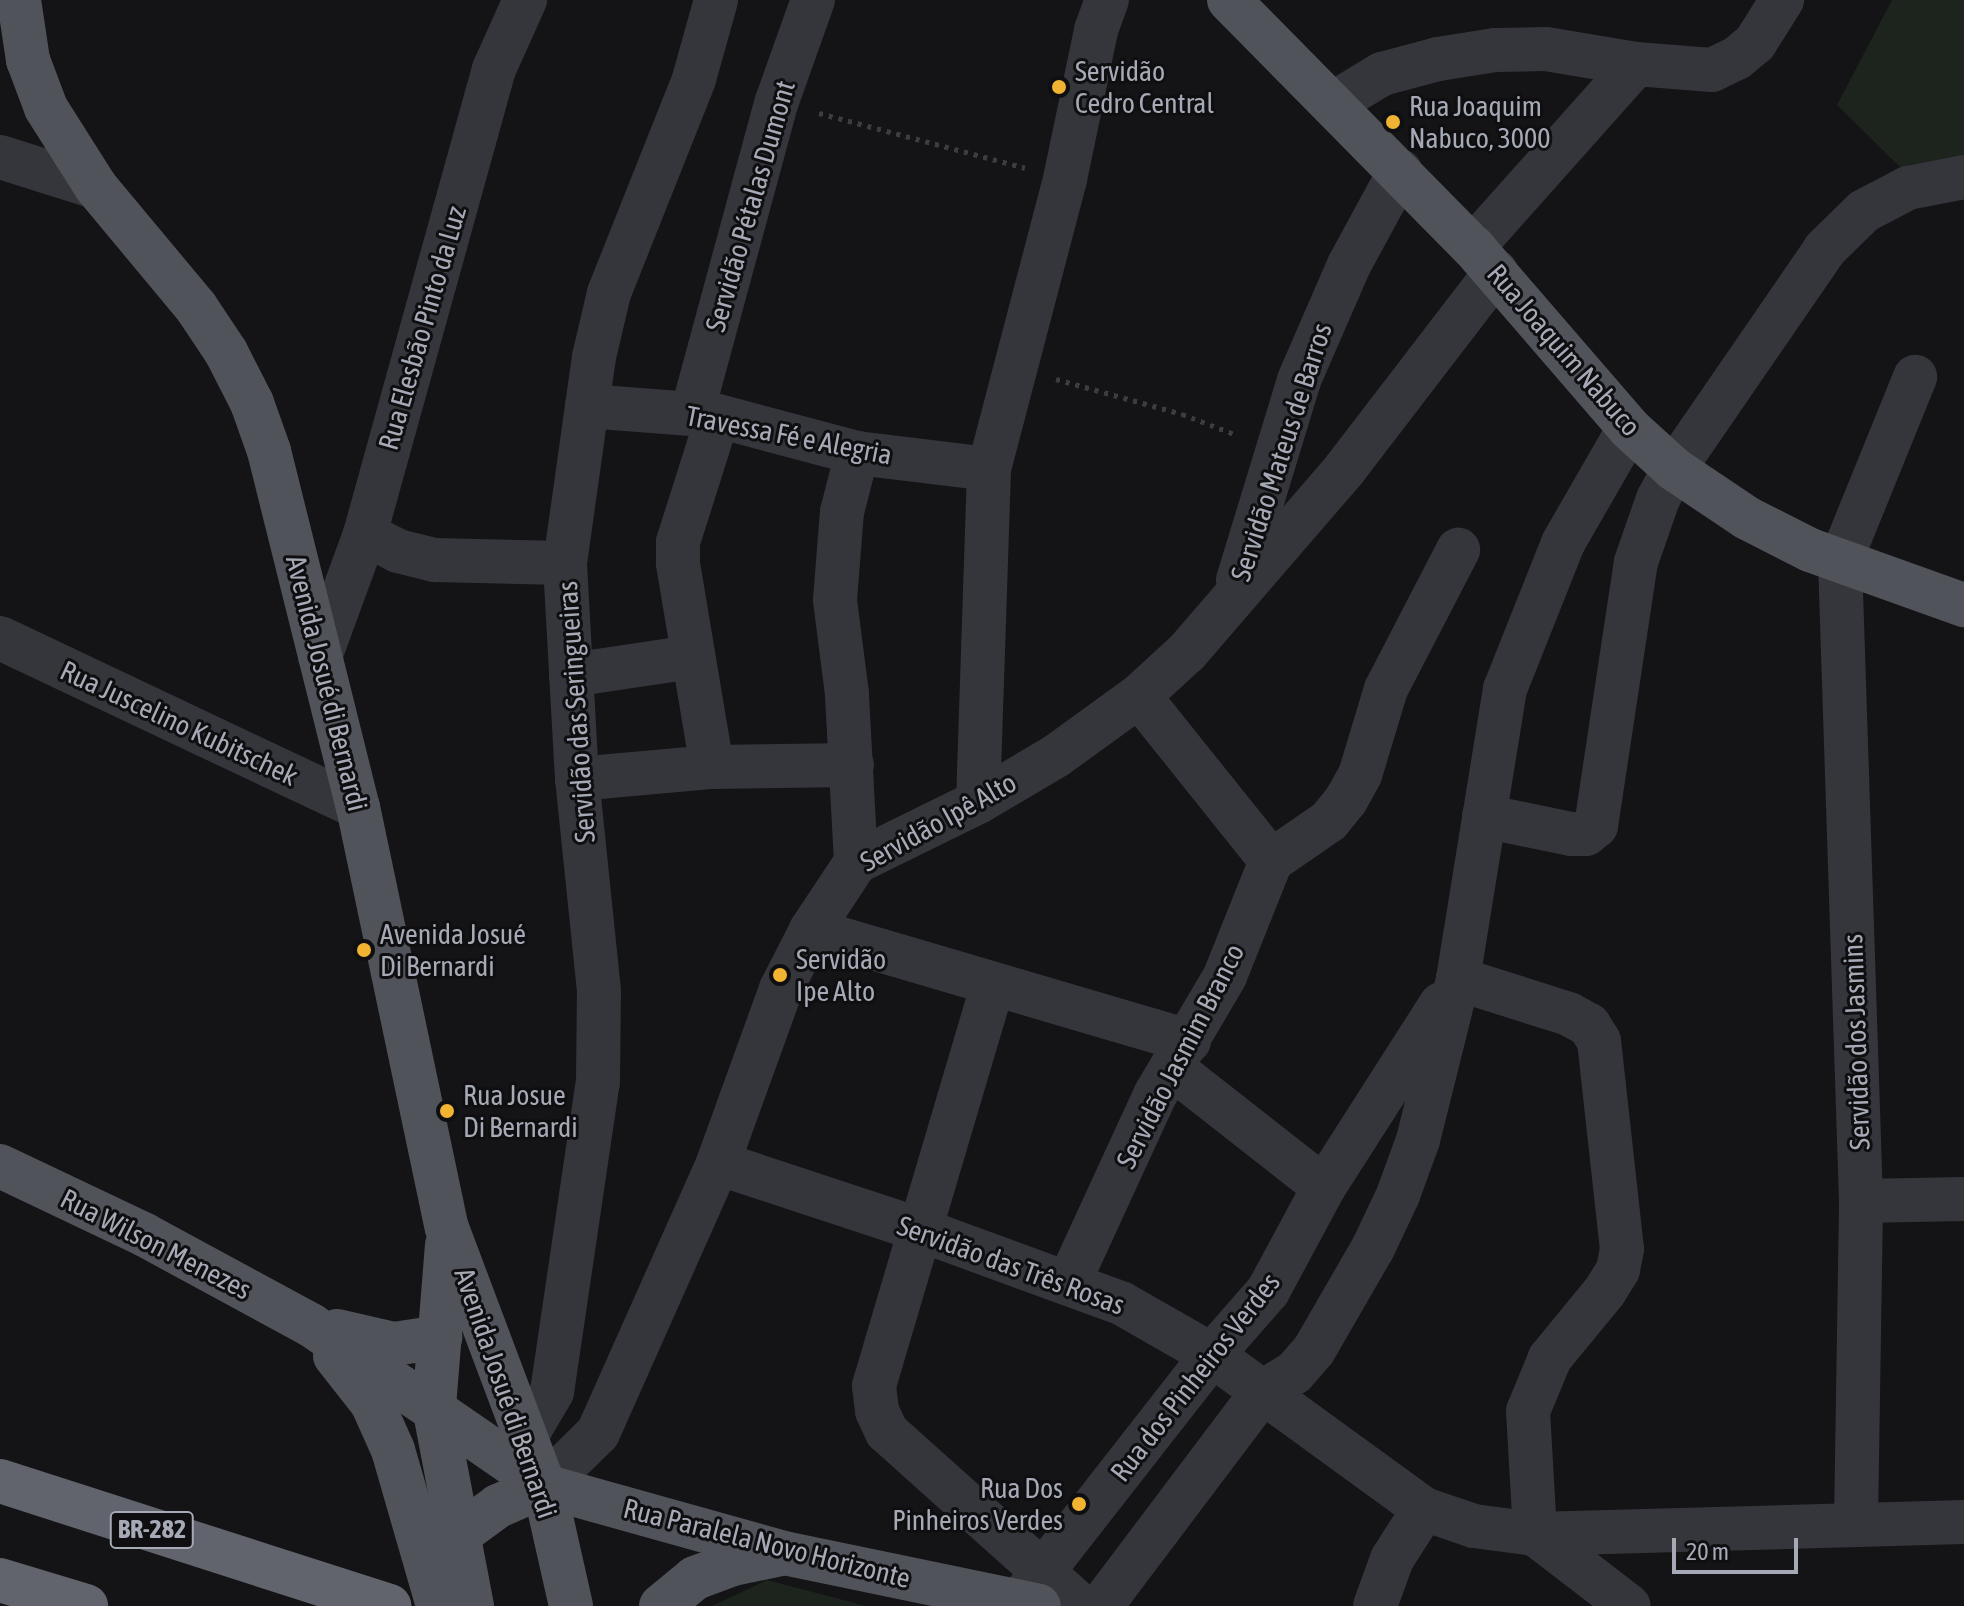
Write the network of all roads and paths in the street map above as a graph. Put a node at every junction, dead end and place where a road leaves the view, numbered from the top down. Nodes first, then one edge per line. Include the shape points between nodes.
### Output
1 (19, 0) edge
2 (525, 0) edge
3 (716, 0) edge
4 (813, 0) edge
5 (1107, 0) edge
6 (1782, 0) edge
7 (1246, 6) edge
8 (1636, 64) junction
9 (777, 101) junction
10 (1332, 104) junction
11 (0, 157) edge
12 (1400, 171) junction
13 (1964, 177) edge
14 (1065, 179) junction
15 (96, 187) junction
16 (1485, 260) junction
17 (1015, 368) junction
18 (1915, 377) dead end
19 (587, 406) junction
20 (705, 414) junction
21 (1629, 428) junction
22 (857, 453) junction
23 (1278, 454) junction
24 (989, 469) junction
25 (1674, 469) junction
26 (365, 534) junction
27 (1458, 550) dead end
28 (1840, 562) junction
29 (565, 563) junction
30 (1964, 605) edge
31 (1230, 607) junction
32 (0, 638) edge
33 (320, 657) junction
34 (692, 657) junction
35 (571, 675) junction
36 (1139, 696) junction
37 (852, 765) junction
38 (712, 767) junction
39 (577, 779) junction
40 (978, 802) junction
41 (358, 807) junction
42 (1484, 816) junction
43 (1271, 861) junction
44 (856, 862) junction
45 (811, 930) junction
46 (1458, 979) junction
47 (993, 984) junction
48 (1180, 1055) junction
49 (718, 1163) junction
50 (0, 1166) edge
51 (1324, 1187) junction
52 (1964, 1199) edge
53 (1861, 1201) junction
54 (447, 1228) junction
55 (921, 1230) junction
56 (1069, 1282) junction
57 (311, 1325) junction
58 (440, 1337) junction
59 (1212, 1355) junction
60 (1262, 1392) junction
61 (434, 1407) junction
62 (526, 1436) junction
63 (0, 1481) edge
64 (544, 1486) junction
65 (1424, 1509) junction
66 (1964, 1522) edge
67 (1856, 1523) junction
68 (1535, 1534) junction
69 (457, 1536) junction
70 (784, 1553) junction
71 (0, 1580) edge
72 (1033, 1593) edge
73 (86, 1606) edge
74 (389, 1606) edge
75 (438, 1606) edge
76 (472, 1606) edge
77 (571, 1606) edge
78 (661, 1606) edge
79 (1081, 1606) edge
80 (1101, 1606) edge
81 (1375, 1606) edge
82 (1629, 1606) edge

1 - 15 main road, Avenida Josué di Bernardi via 28,60 46,108
2 - 26 street, Rua Elesbão Pinto da Luz via 494,69
3 - 19 street, Servidão das Seringueiras via 694,79 609,293
4 - 9 street, Servidão Pétalas Dumont
5 - 14 street
6 - 8 street via 1755,43 1712,70
7 - 10 main road, Rua Joaquim Nabuco
8 - 10 street via 1546,49 1495,50 1382,74
8 - 16 street, Servidão Ipê Alto
9 - 14 path
9 - 20 street, Servidão Pétalas Dumont
10 - 12 main road, Rua Joaquim Nabuco
11 - 15 street
12 - 16 main road, Rua Joaquim Nabuco
12 - 23 street, Servidão Mateus de Barros via 1320,330
13 - 25 street via 1908,188 1864,211 1825,249
14 - 17 street
15 - 33 main road, Avenida Josué di Bernardi via 196,307 252,403 269,451
16 - 21 main road, Rua Joaquim Nabuco
16 - 31 street, Servidão Ipê Alto via 1344,470 1290,528
17 - 23 path via 1204,421
17 - 24 street
18 - 28 street
19 - 20 street, Travessa Fé e Alegria
19 - 29 street, Servidão das Seringueiras
20 - 22 street, Travessa Fé e Alegria
20 - 34 street, Servidão Pétalas Dumont via 678,542
21 - 25 main road, Rua Joaquim Nabuco
21 - 42 street, Rua dos Pinheiros Verdes via 1563,543 1518,650 1494,740
22 - 24 street, Travessa Fé e Alegria
22 - 37 street via 842,512 835,600
23 - 31 street, Servidão Mateus de Barros
24 - 40 street
25 - 28 main road, Rua Joaquim Nabuco via 1747,518
25 - 42 street via 1636,562 1596,826 1586,834 1571,834
26 - 29 street via 398,551 435,560
26 - 33 street, Rua Elesbão Pinto da Luz
27 - 43 street via 1386,689 1360,775 1346,800 1329,821
28 - 30 main road, Rua Joaquim Nabuco
28 - 53 street, Servidão dos Jasmins
29 - 35 street, Servidão das Seringueiras
31 - 36 street, Servidão Ipê Alto
32 - 41 street, Rua Juscelino Kubitschek
33 - 41 main road, Avenida Josué di Bernardi
34 - 35 street
34 - 38 street, Servidão Pétalas Dumont
35 - 39 street, Servidão das Seringueiras
36 - 40 street, Servidão Ipê Alto via 1056,756
36 - 43 street
37 - 38 street
37 - 44 street
38 - 39 street
39 - 62 street, Servidão das Seringueiras via 599,991 598,1082 552,1392
40 - 44 street, Servidão Ipê Alto
41 - 54 main road, Avenida Josué di Bernardi
42 - 46 street, Rua dos Pinheiros Verdes
43 - 48 street, Servidão Jasmim Branco via 1225,976
44 - 45 street, Servidão Ipê Alto
45 - 47 street
45 - 49 street, Servidão Ipê Alto via 781,989
46 - 51 street, Rua dos Pinheiros Verdes
46 - 60 street, Rua dos Pinheiros Verdes via 1418,1140 1373,1248 1314,1350 1294,1373
46 - 68 street via 1569,1014 1589,1025 1599,1041 1622,1249 1618,1270 1605,1291 1550,1358 1528,1411
47 - 48 street
47 - 55 street
48 - 51 street
48 - 56 street, Servidão Jasmim Branco via 1155,1095
49 - 55 street, Servidão das Três Rosas
49 - 64 street, Servidão Ipê Alto via 598,1433
50 - 57 main road, Rua Wilson Menezes via 145,1235
51 - 59 street, Rua dos Pinheiros Verdes via 1268,1291
52 - 53 street
53 - 67 street, Servidão dos Jasmins
54 - 58 main road, Avenida Josué di Bernardi
54 - 62 main road, Avenida Josué di Bernardi
55 - 56 street, Servidão das Três Rosas
55 - 72 street via 874,1386 877,1411 887,1432
56 - 59 street, Servidão das Três Rosas via 1121,1303
57 - 58 main road, Rua Wilson Menezes via 394,1344
57 - 61 main road, Rua Wilson Menezes
57 - 75 main road via 372,1403 393,1450
58 - 61 main road, Avenida Josué di Bernardi
59 - 60 street, Servidão das Três Rosas
59 - 72 street, Rua dos Pinheiros Verdes
60 - 65 street, Servidão das Três Rosas
60 - 80 street, Rua dos Pinheiros Verdes
61 - 64 main road, Rua Wilson Menezes
61 - 69 main road, Avenida Josué di Bernardi
62 - 64 main road, Avenida Josué di Bernardi
63 - 74 highway, BR-282
64 - 69 main road via 498,1506
64 - 70 main road, Rua Paralela Novo Horizonte
64 - 77 main road, Avenida Josué di Bernardi
65 - 68 street, Servidão das Três Rosas via 1474,1526
65 - 81 street via 1392,1559
66 - 67 street, Servidão das Três Rosas
67 - 68 street, Servidão das Três Rosas
68 - 82 street
69 - 76 main road, Avenida Josué di Bernardi
70 - 72 main road, Rua Paralela Novo Horizonte
70 - 78 main road via 695,1578
71 - 73 highway
72 - 79 street

